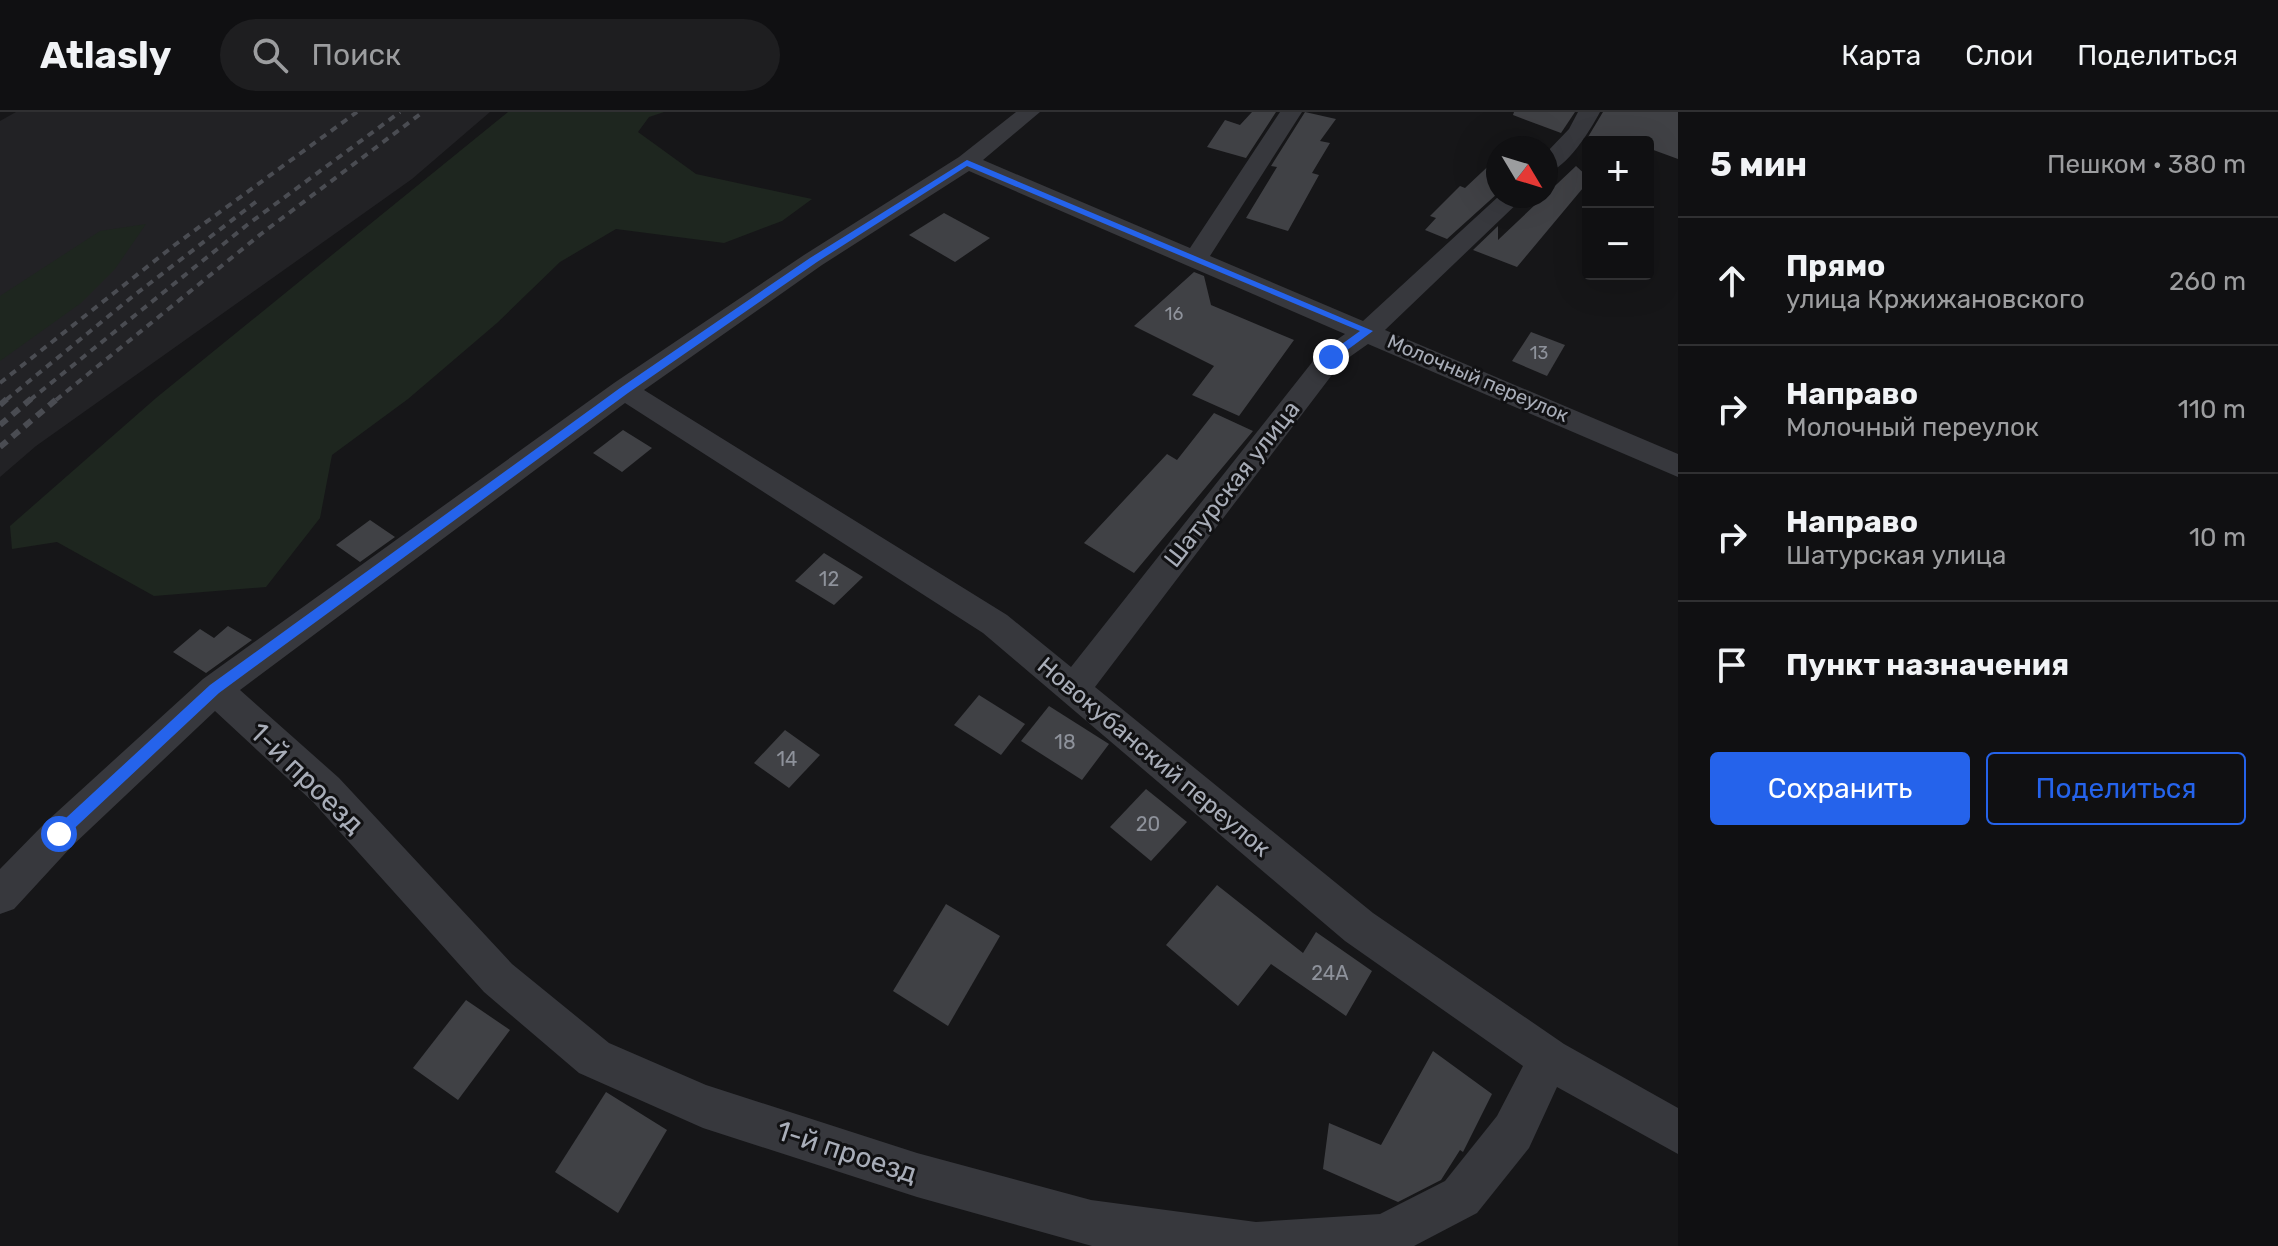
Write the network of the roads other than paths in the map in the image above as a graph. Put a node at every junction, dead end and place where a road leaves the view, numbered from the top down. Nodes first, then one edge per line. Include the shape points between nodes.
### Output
1 (1029, 112) edge
2 (1291, 112) edge
3 (1589, 112) edge
4 (1558, 153) edge
5 (967, 162) junction
6 (1500, 208) edge
7 (1196, 258) junction
8 (1368, 331) junction
9 (624, 390) junction
10 (1678, 466) edge
11 (215, 689) junction
12 (1073, 690) junction
13 (0, 896) edge
14 (1549, 1059) junction
15 (1678, 1132) edge

1 - 5 street
2 - 7 street
3 - 4 street
5 - 7 street, Молочный переулок
5 - 9 street
6 - 8 street, Шатурская улица
7 - 8 street, Молочный переулок
8 - 10 street, Молочный переулок
8 - 12 street, Шатурская улица via 1331,357
9 - 11 street
9 - 12 street, Новокубанский переулок via 995,624
11 - 13 street
11 - 14 street, 1-й проезд via 326,790 498,978 594,1058 703,1106 917,1175 1091,1223 1256,1245 1384,1237 1461,1197 1513,1132
12 - 14 street, Новокубанский переулок via 1359,927
14 - 15 street, Новокубанский переулок

